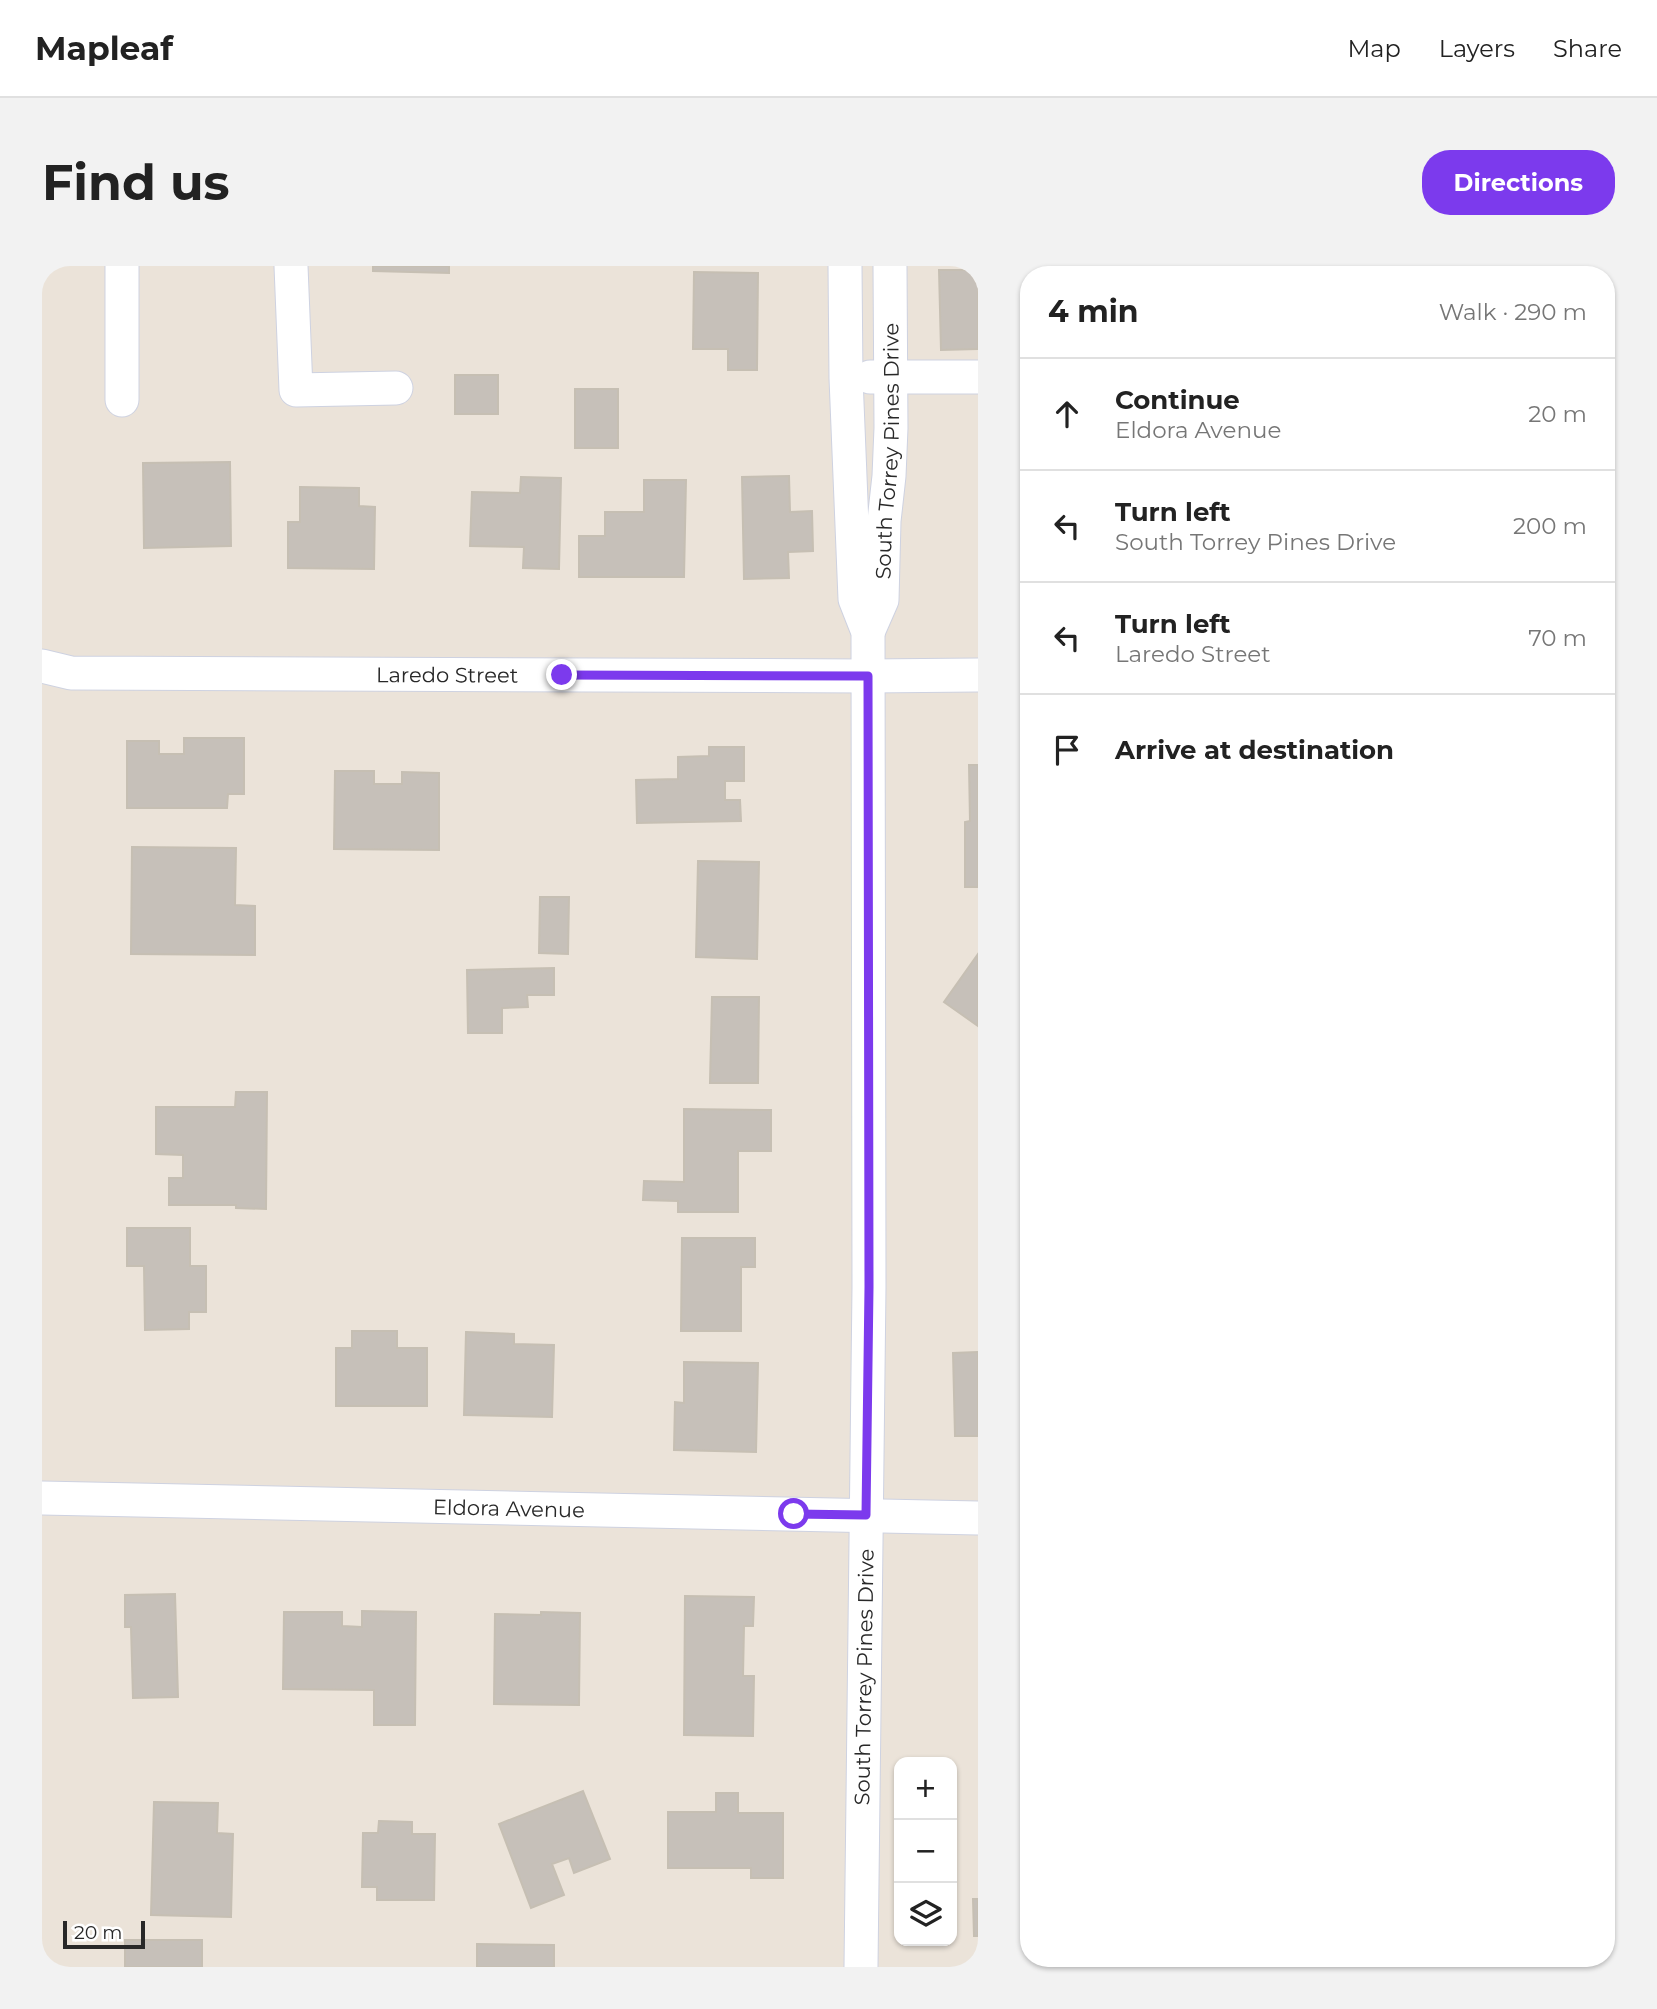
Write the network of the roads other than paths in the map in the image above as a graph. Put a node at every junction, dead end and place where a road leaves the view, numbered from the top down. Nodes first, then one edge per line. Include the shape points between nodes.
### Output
1 (122, 266) edge
2 (291, 266) edge
3 (845, 266) edge
4 (890, 266) edge
5 (978, 376) edge
6 (892, 377) junction
7 (846, 378) junction
8 (396, 388) dead end
9 (122, 400) dead end
10 (868, 632) junction
11 (42, 666) edge
12 (978, 675) edge
13 (868, 676) junction
14 (42, 1498) edge
15 (866, 1515) junction
16 (978, 1518) edge
17 (861, 1967) edge

1 - 9 street
2 - 8 street via 296,390
3 - 7 street, South Torrey Pines Drive
4 - 6 street, South Torrey Pines Drive
5 - 6 street
6 - 7 street
6 - 10 street, South Torrey Pines Drive via 882,600
7 - 10 street, South Torrey Pines Drive via 855,599
10 - 13 street, South Torrey Pines Drive
11 - 13 street, Laredo Street via 71,673
12 - 13 street, Laredo Street
13 - 15 street, South Torrey Pines Drive
14 - 15 street, Eldora Avenue
15 - 16 street, Eldora Avenue
15 - 17 street, South Torrey Pines Drive

